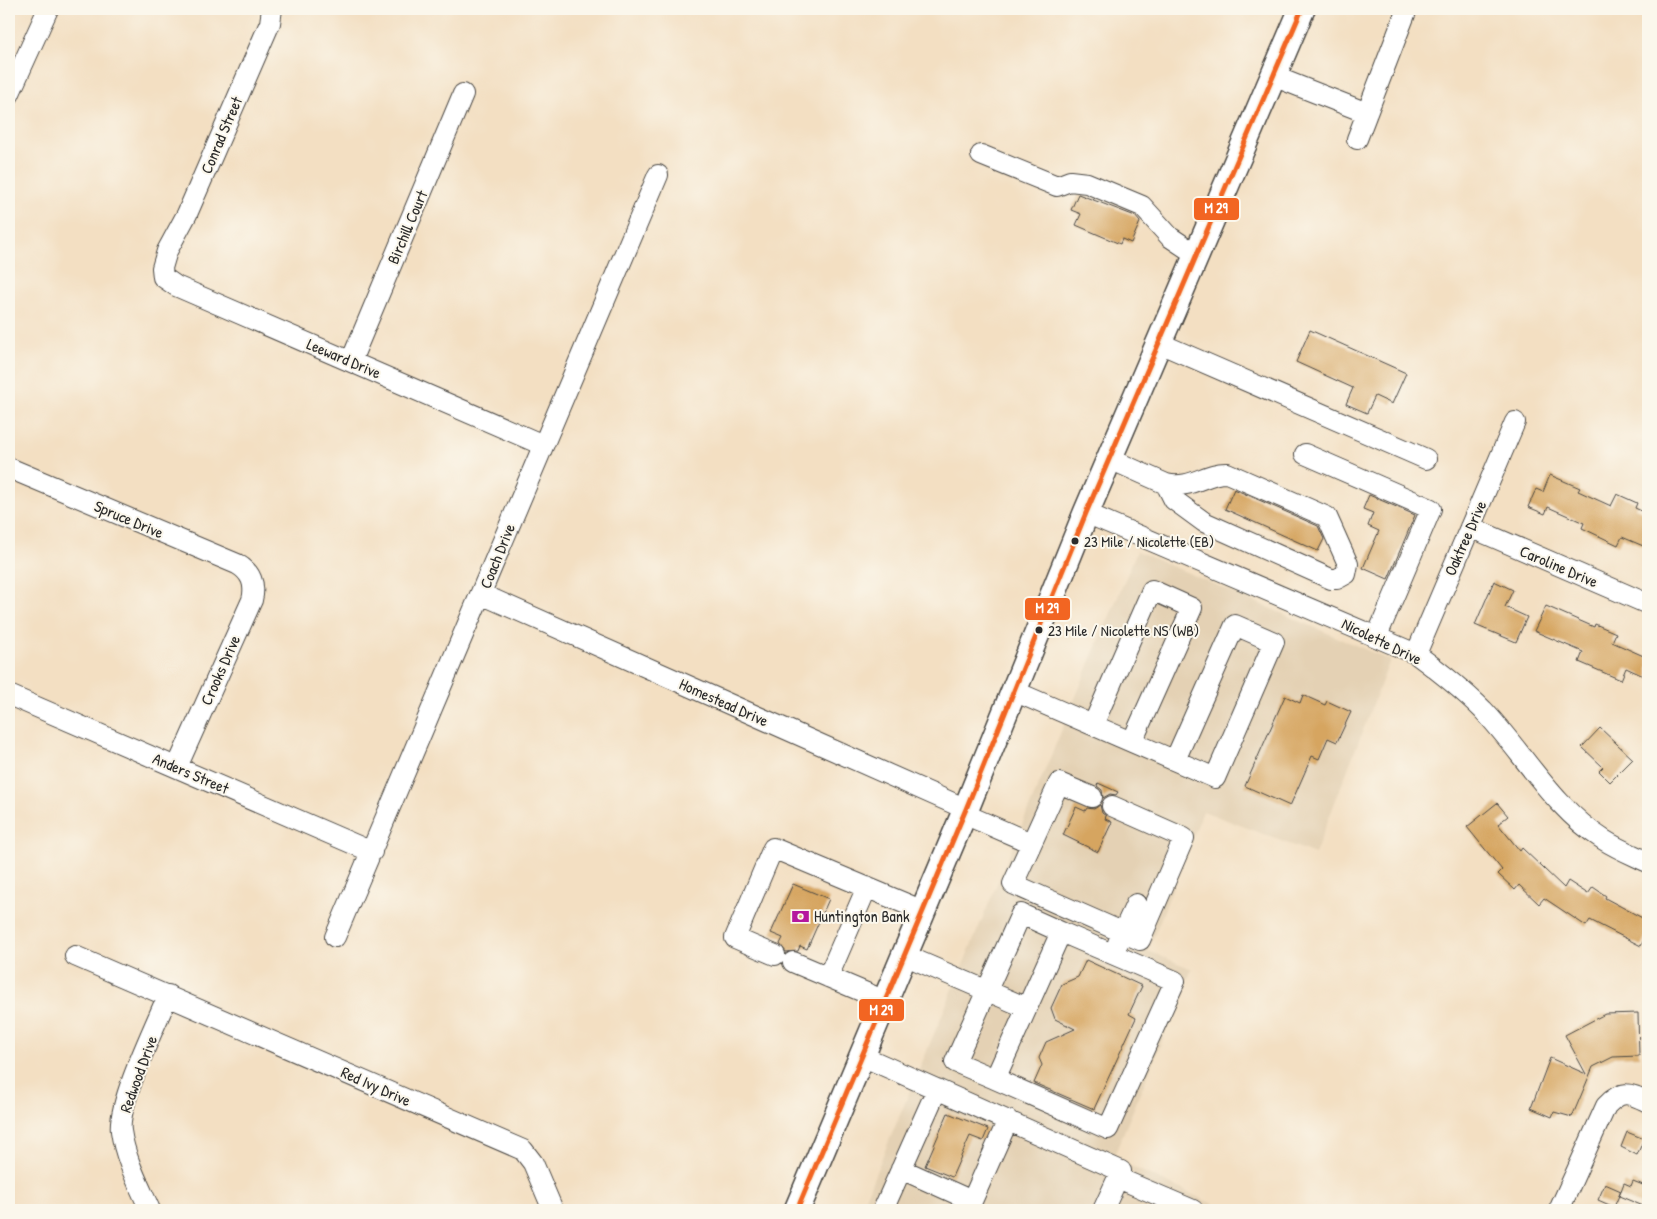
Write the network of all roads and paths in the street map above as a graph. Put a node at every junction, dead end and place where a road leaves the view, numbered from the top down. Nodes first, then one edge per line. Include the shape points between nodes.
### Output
1 (48, 9) edge
2 (272, 9) edge
3 (1302, 9) edge
4 (1407, 9) edge
5 (1273, 76) junction
6 (463, 94) dead end
7 (9, 95) edge
8 (1366, 113) junction
9 (1357, 139) dead end
10 (981, 155) dead end
11 (658, 175) dead end
12 (1197, 255) junction
13 (164, 260) joint
14 (1159, 343) junction
15 (351, 361) junction
16 (1515, 422) dead end
17 (543, 444) junction
18 (1305, 454) dead end
19 (1110, 459) junction
20 (1426, 459) dead end
21 (9, 468) edge
22 (1166, 484) junction
23 (1086, 513) junction
24 (1470, 527) junction
25 (248, 572) joint
26 (482, 594) junction
27 (1648, 604) edge
28 (1377, 636) junction
29 (1416, 654) junction
30 (1014, 691) junction
31 (9, 695) edge
32 (1093, 725) junction
33 (1132, 742) junction
34 (1175, 760) junction
35 (177, 768) junction
36 (1092, 797) dead end
37 (1112, 806) dead end
38 (965, 812) junction
39 (1031, 843) junction
40 (372, 852) junction
41 (1648, 862) edge
42 (867, 888) junction
43 (1136, 904) dead end
44 (923, 911) junction
45 (1061, 932) junction
46 (1124, 932) junction
47 (335, 937) dead end
48 (1113, 954) junction
49 (904, 955) junction
50 (74, 956) dead end
51 (828, 977) junction
52 (987, 991) junction
53 (168, 995) junction
54 (885, 1001) junction
55 (1027, 1008) junction
56 (862, 1056) junction
57 (995, 1079) junction
58 (937, 1089) junction
59 (1648, 1102) edge
60 (1072, 1114) junction
61 (1008, 1120) junction
62 (1059, 1143) junction
63 (901, 1169) junction
64 (1118, 1178) junction
65 (150, 1210) edge
66 (553, 1210) edge
67 (797, 1210) edge
68 (883, 1210) edge
69 (1104, 1210) edge
70 (1193, 1210) edge
71 (1559, 1210) edge

1 - 7 street
2 - 13 street, Conrad Street via 270,23
3 - 5 main road
4 - 8 street
5 - 8 street
5 - 12 main road
6 - 15 street, Birchill Court
8 - 9 street
10 - 12 street via 1057,186 1070,181 1087,183 1142,206 1170,237
11 - 17 street, Coach Drive via 610,294
12 - 14 main road
13 - 15 street, Leeward Drive via 163,276 176,286
14 - 19 main road
14 - 20 street
15 - 17 street, Leeward Drive
16 - 24 street, Oaktree Drive
17 - 26 street, Coach Drive
18 - 28 street via 1431,509
19 - 22 street
19 - 23 main road
21 - 25 street, Spruce Drive via 238,564
22 - 22 street via 1174,500 1204,522 1331,579 1346,574 1348,564 1327,517 1227,472 1181,485
23 - 28 street, Nicolette Drive
23 - 30 main road
24 - 27 street, Caroline Drive
24 - 29 street, Oaktree Drive
25 - 35 street, Crooks Drive via 253,583 252,600
26 - 38 street, Homestead Drive
26 - 40 street, Coach Drive
28 - 29 street, Nicolette Drive
29 - 41 street, Nicolette Drive via 1446,676 1483,711 1551,792 1588,828
30 - 32 street
30 - 38 main road
31 - 35 street, Anders Street
32 - 33 street
32 - 33 street via 1152,590 1192,608
33 - 34 street
34 - 34 street via 1215,778 1274,642 1235,625
35 - 40 street, Anders Street
36 - 39 street via 1059,782
37 - 46 street via 1184,838 1140,940
38 - 39 street, Homestead Drive
38 - 44 main road
39 - 46 street via 1013,884
40 - 47 street, Coach Drive
42 - 44 street
42 - 51 street
42 - 51 street via 773,848 735,938
43 - 46 street
44 - 49 main road
45 - 48 street
45 - 52 street via 1021,914
45 - 55 street
46 - 48 street
48 - 60 street via 1175,981 1108,1130
49 - 52 street
49 - 54 main road
50 - 53 street, Red Ivy Drive
51 - 54 street
52 - 55 street
52 - 57 street via 955,1062
53 - 65 street, Redwood Drive via 122,1108 121,1130 128,1158
53 - 66 street, Red Ivy Drive via 524,1150
54 - 56 main road
55 - 57 street
56 - 58 street
56 - 67 main road
57 - 60 street
58 - 61 street
58 - 63 street
59 - 71 street via 1630,1094 1619,1095 1606,1106
60 - 62 street
61 - 62 street
61 - 63 street via 972,1201
62 - 64 street via 1121,1171
63 - 68 street
64 - 69 street
64 - 70 street

